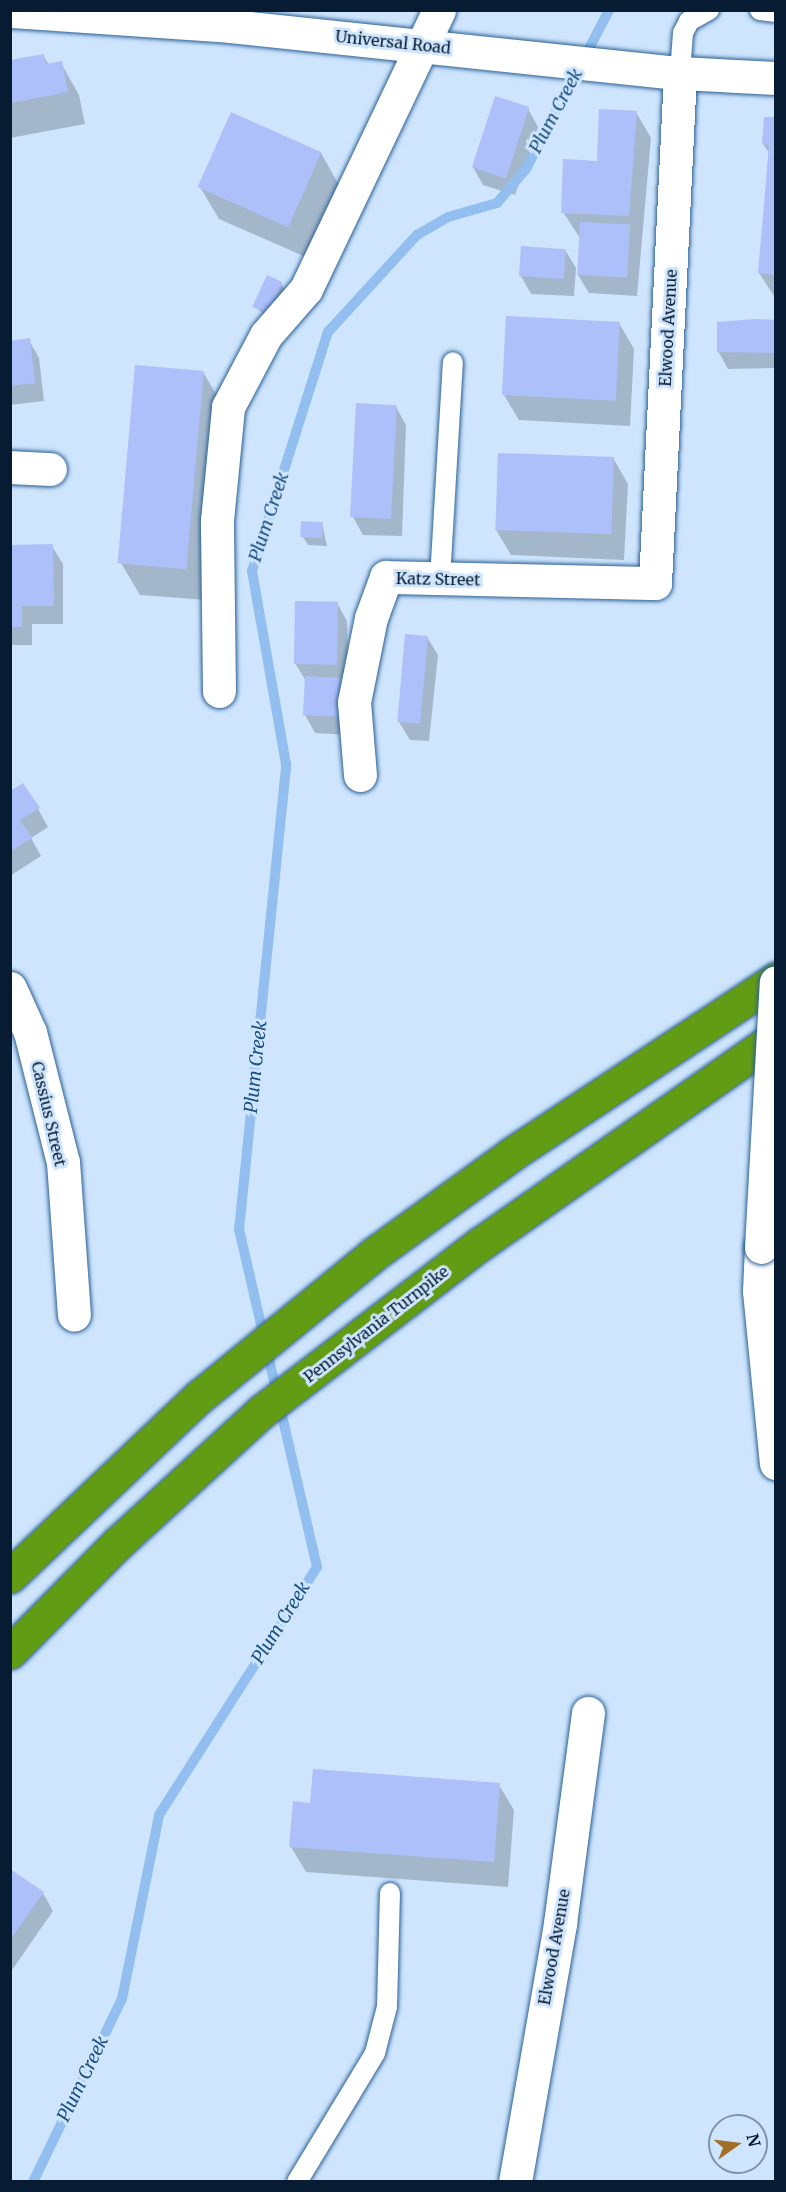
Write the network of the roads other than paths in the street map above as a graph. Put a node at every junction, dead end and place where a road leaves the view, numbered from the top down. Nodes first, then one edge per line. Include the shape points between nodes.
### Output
1 (439, 10) edge
2 (709, 10) edge
3 (760, 10) edge
4 (10, 11) edge
5 (776, 12) edge
6 (229, 18) edge
7 (423, 45) junction
8 (680, 73) junction
9 (776, 78) edge
10 (453, 362) dead end
11 (10, 467) edge
12 (50, 469) dead end
13 (440, 579) junction
14 (655, 583) joint
15 (219, 691) dead end
16 (360, 775) dead end
17 (776, 981) edge
18 (10, 988) edge
19 (776, 1037) edge
20 (74, 1316) dead end
21 (769, 1334) edge
22 (776, 1463) edge
23 (10, 1576) edge
24 (10, 1652) edge
25 (588, 1713) dead end
26 (390, 1893) dead end
27 (297, 2181) edge
28 (516, 2181) edge

1 - 7 street
2 - 8 lane via 689,21 683,33
3 - 5 lane
4 - 6 street, Universal Road
6 - 7 street, Universal Road
7 - 8 street, Universal Road
7 - 15 street via 306,290 266,335 228,407 217,520
8 - 9 street, Universal Road
8 - 14 street, Elwood Avenue
10 - 13 lane
11 - 12 street
13 - 14 street, Katz Street
13 - 16 street, Katz Street via 386,577 371,618 354,702
17 - 21 street, bridge via 761,1247
17 - 23 highway via 512,1154 374,1254 200,1396
18 - 20 street, Cassius Street via 30,1032 63,1162
19 - 24 highway, Pennsylvania Turnpike via 480,1244 262,1411 118,1543
21 - 22 street
25 - 28 street, Elwood Avenue via 560,1923
26 - 27 lane via 387,2007 375,2053

